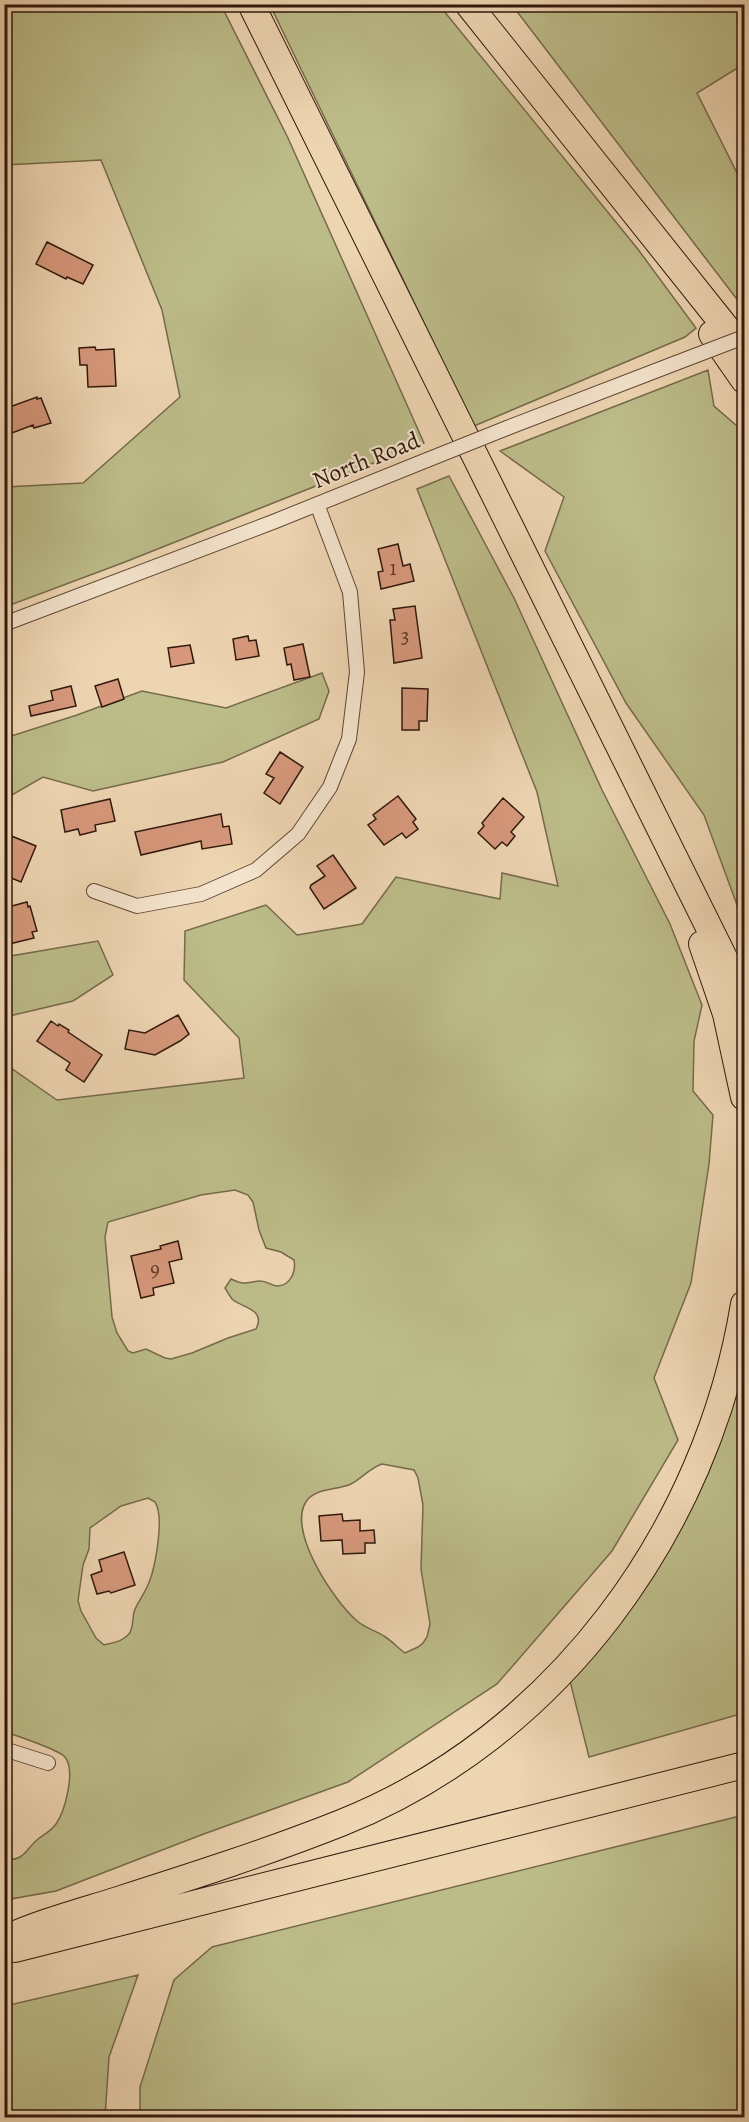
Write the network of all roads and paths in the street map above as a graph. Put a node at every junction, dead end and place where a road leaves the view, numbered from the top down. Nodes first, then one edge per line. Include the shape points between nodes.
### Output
1 (251, 4) edge
2 (468, 4) edge
3 (627, 203) junction
4 (744, 337) edge
5 (744, 350) edge
6 (744, 380) edge
7 (317, 504) junction
8 (4, 624) edge
9 (680, 869) junction
10 (94, 891) dead end
11 (744, 998) edge
12 (744, 1097) edge
13 (744, 1304) edge
14 (4, 1749) edge
15 (48, 1763) dead end
16 (744, 1765) edge
17 (4, 1939) edge
18 (4, 1952) edge

1 - 9 highway
2 - 3 highway
3 - 5 highway
3 - 6 highway via 663,268
4 - 7 street, North Road, bridge
7 - 8 street, North Road
7 - 10 street via 350,592 357,672 349,739 330,786 298,834 256,870 201,894 137,906
9 - 11 highway
9 - 12 highway via 726,1014
13 - 17 highway via 718,1414 688,1488 659,1543 592,1639 510,1720 443,1769 363,1814
14 - 15 street
16 - 18 highway

